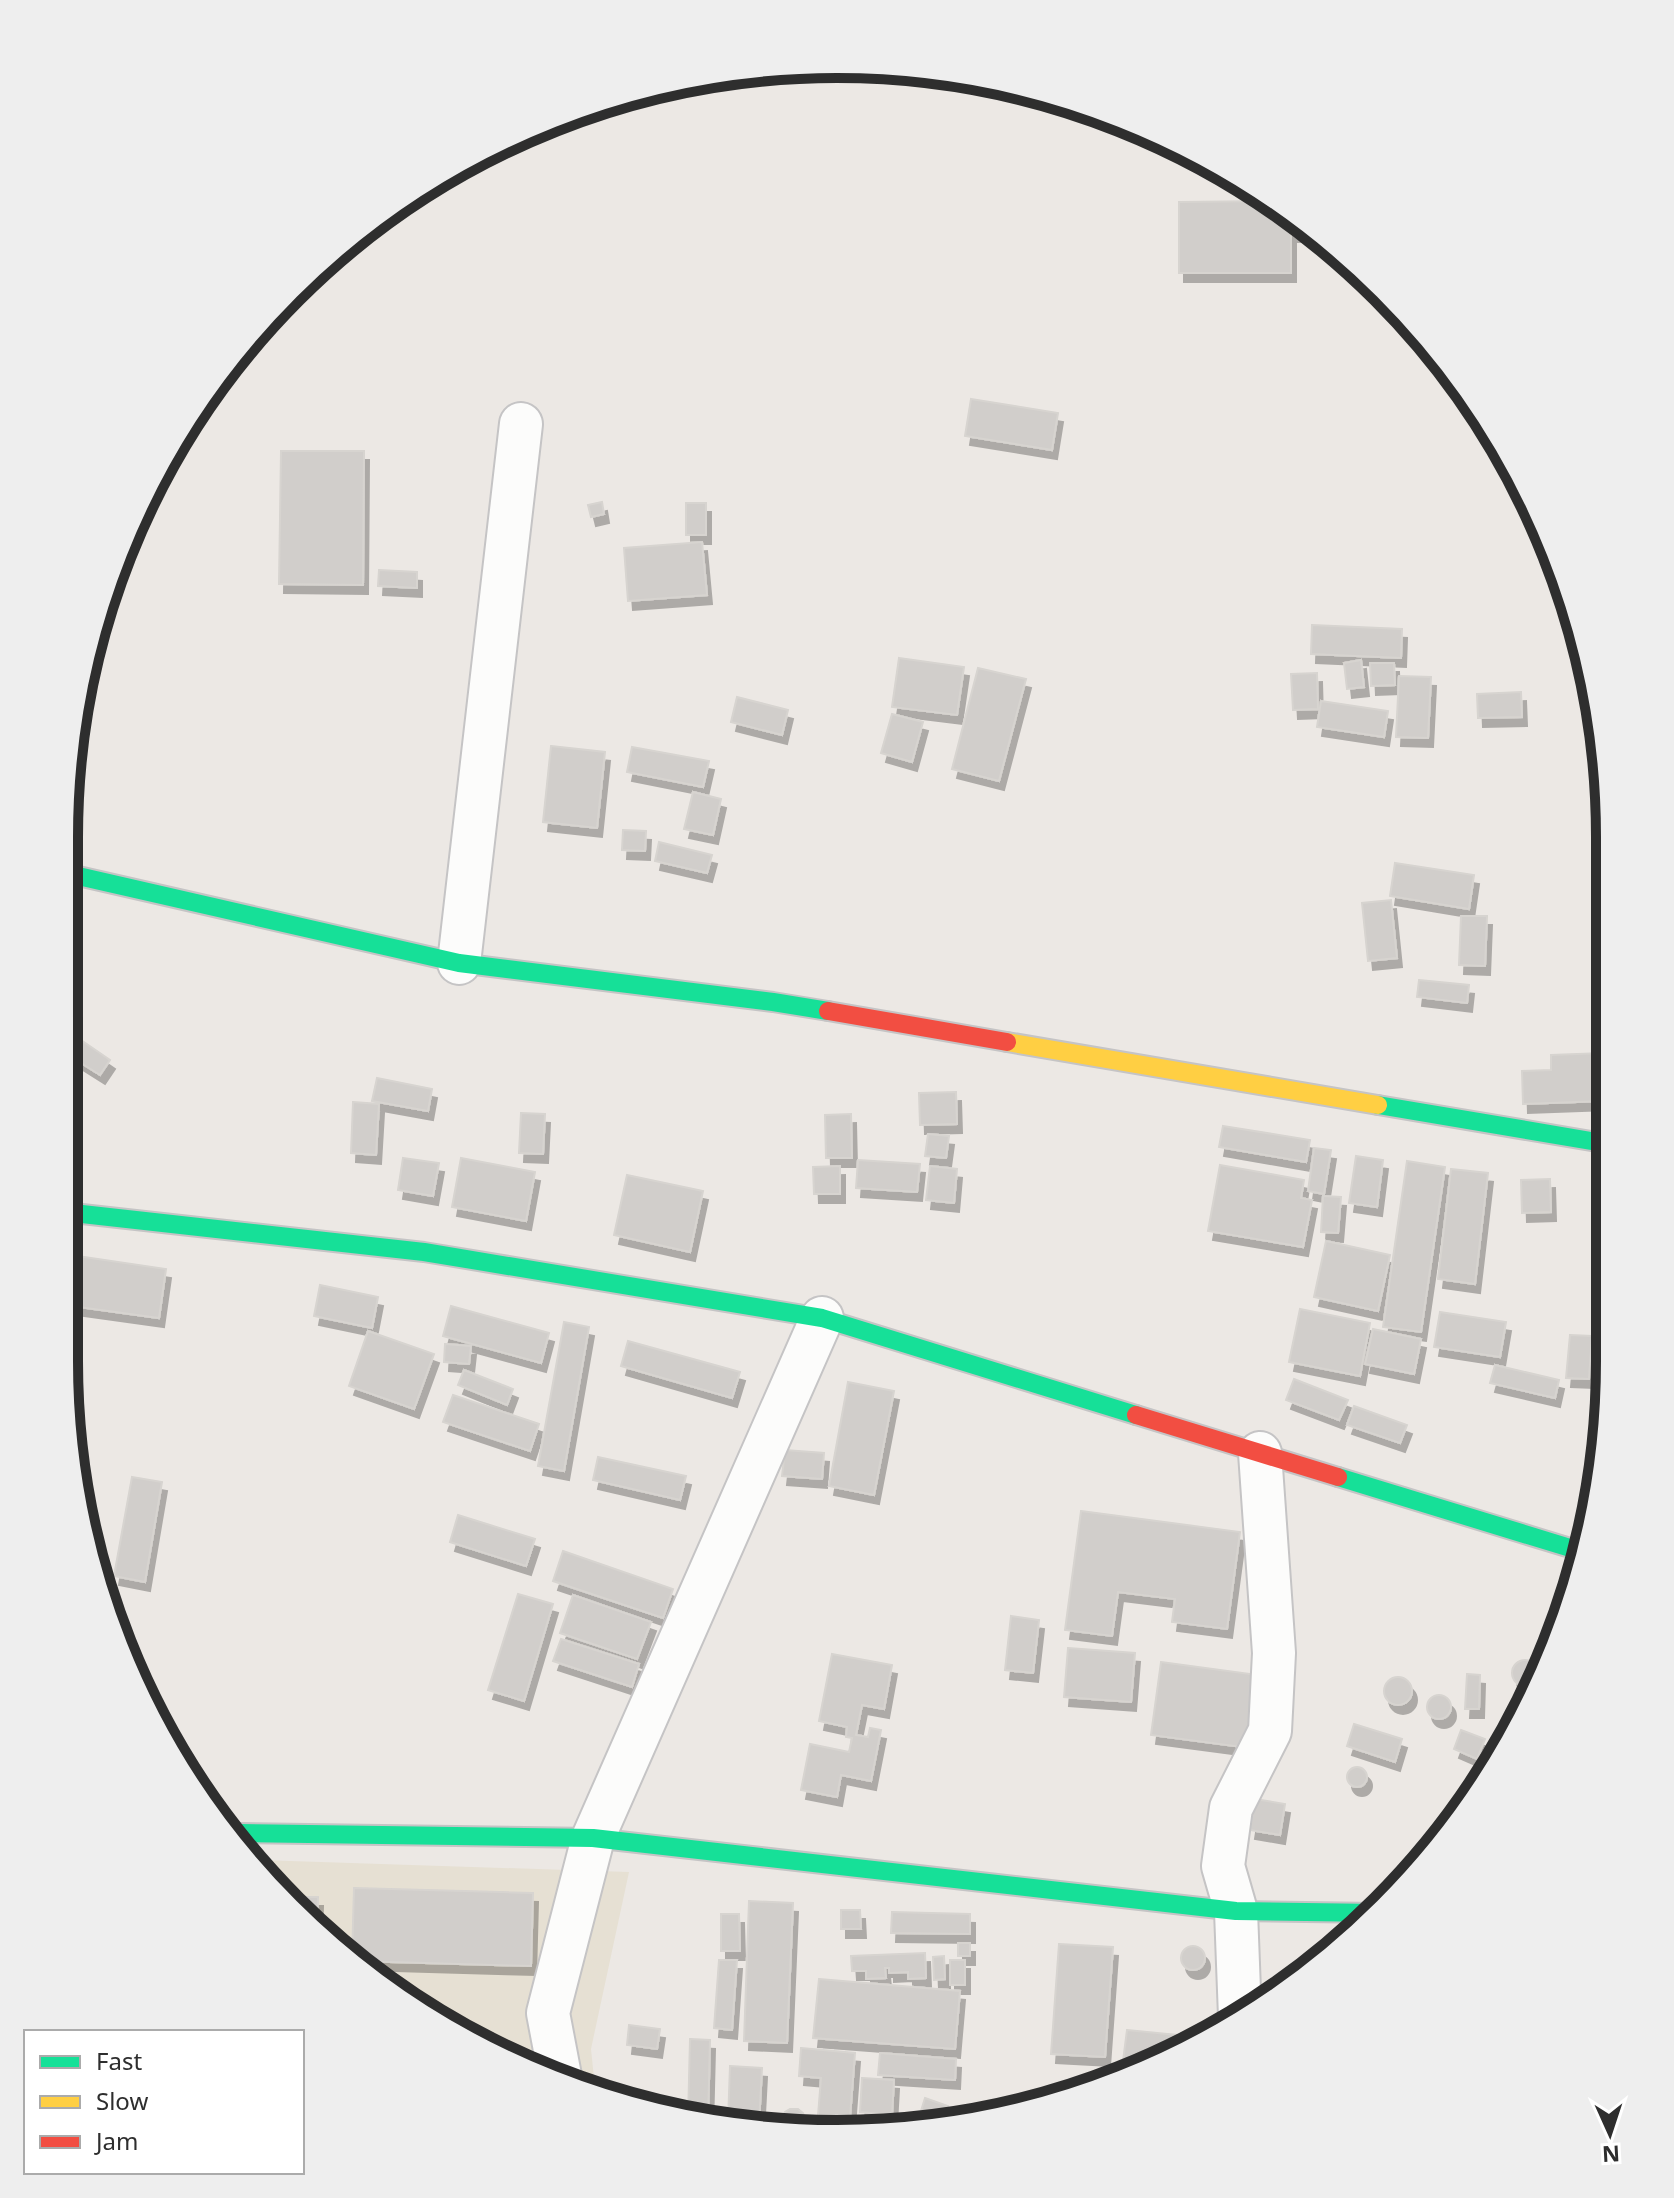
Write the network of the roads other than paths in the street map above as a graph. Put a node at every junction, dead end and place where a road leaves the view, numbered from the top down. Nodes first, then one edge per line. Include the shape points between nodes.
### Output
1 (521, 424) dead end
2 (78, 876) edge
3 (459, 963) junction
4 (1596, 1142) edge
5 (78, 1214) edge
6 (822, 1318) junction
7 (1260, 1453) junction
8 (1572, 1549) edge
9 (243, 1833) edge
10 (593, 1838) junction
11 (1236, 1911) junction
12 (1358, 1913) edge
13 (1240, 2004) edge
14 (558, 2066) edge

1 - 3 street
2 - 3 street
3 - 4 street via 773,1002
5 - 6 street via 424,1252
6 - 7 street
6 - 10 street
7 - 8 street
7 - 11 street via 1274,1653 1270,1731 1231,1808 1223,1866
9 - 10 street
10 - 11 street
10 - 14 street via 548,2013
11 - 12 street
11 - 13 street

